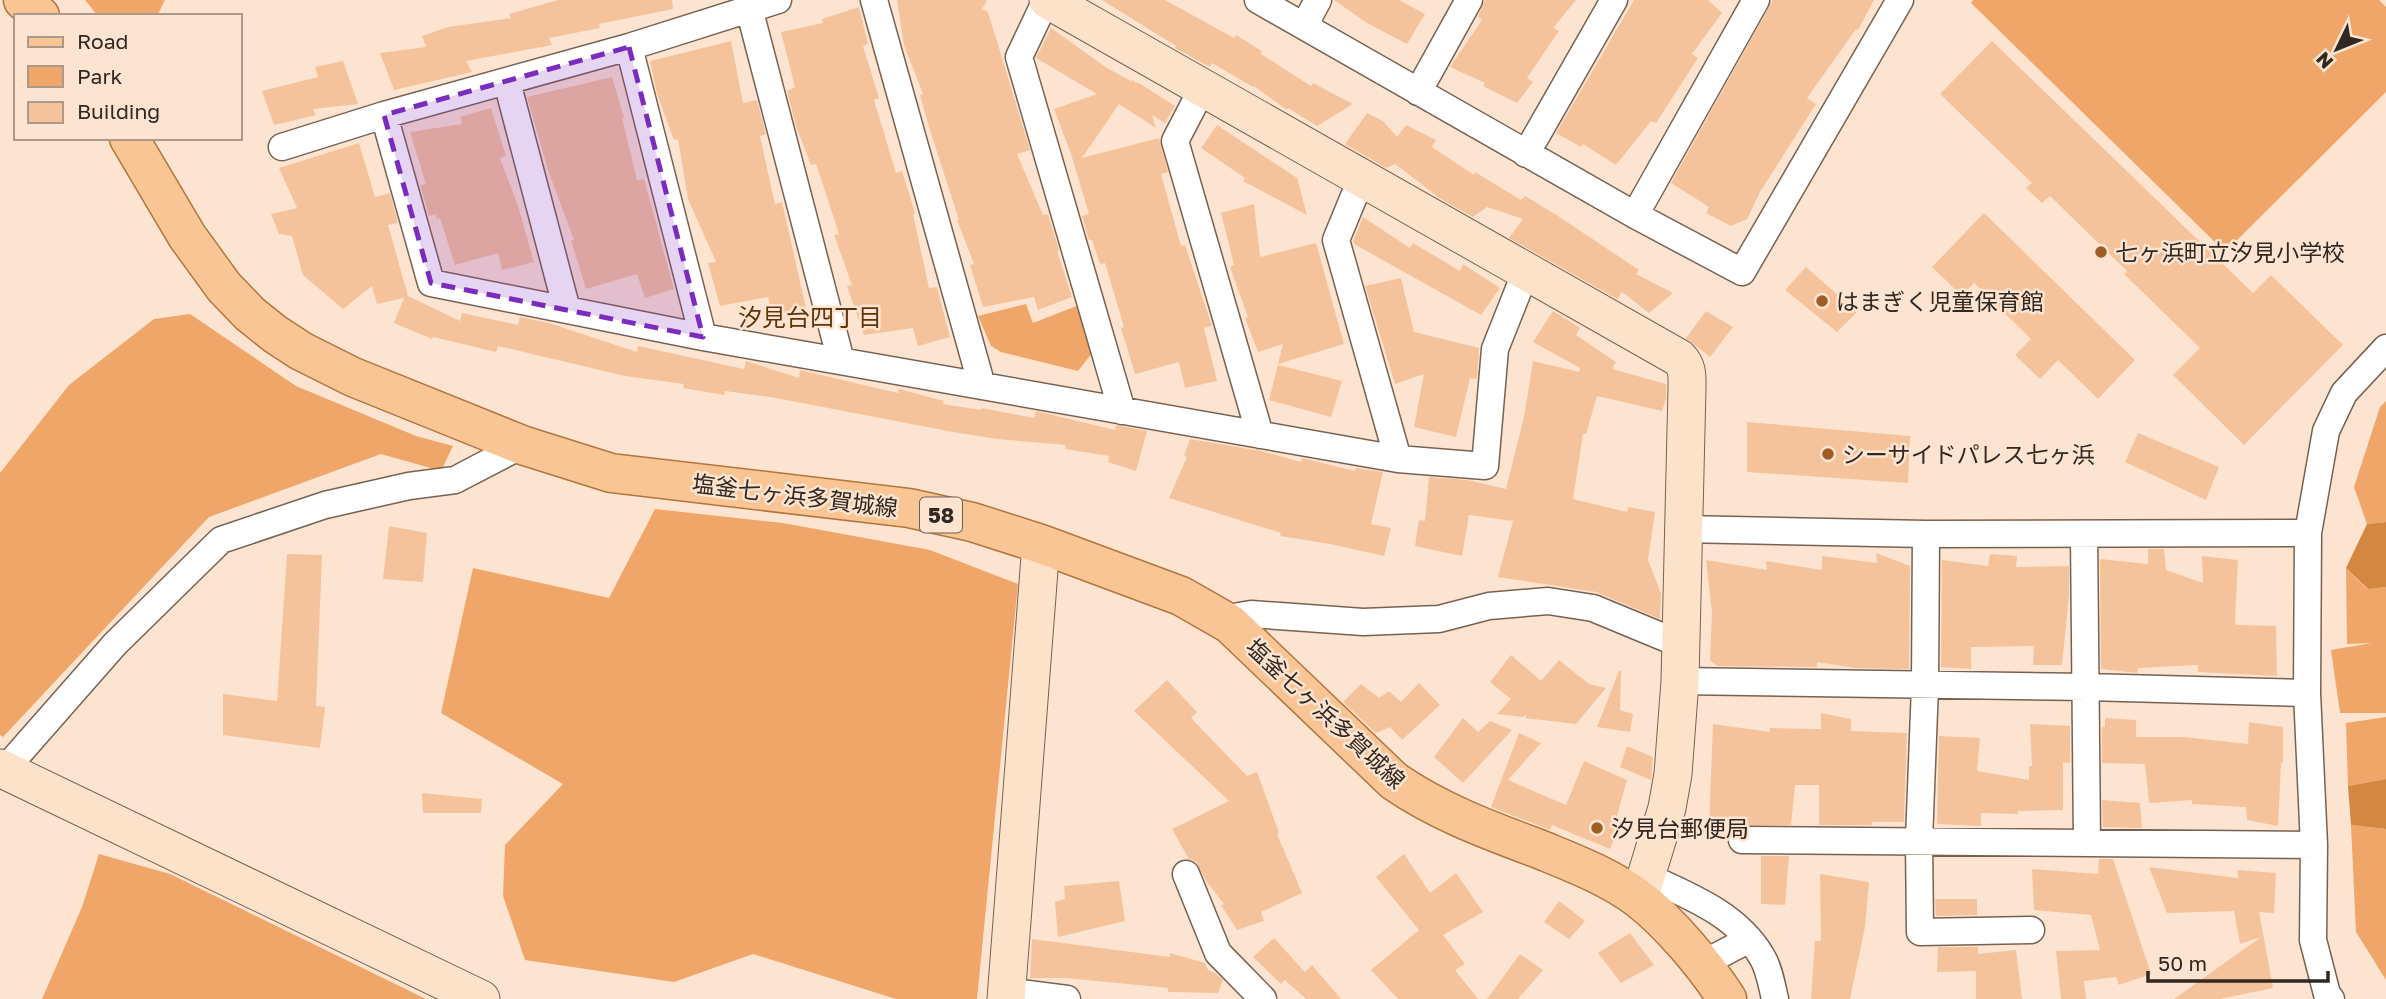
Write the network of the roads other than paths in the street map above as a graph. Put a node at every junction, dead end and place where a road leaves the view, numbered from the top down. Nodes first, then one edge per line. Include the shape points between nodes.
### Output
1 (778, 0) edge
2 (874, 0) edge
3 (1047, 0) edge
4 (1258, 0) edge
5 (1318, 0) edge
6 (1469, 0) edge
7 (1614, 0) edge
8 (1756, 0) edge
9 (1900, 0) edge
10 (749, 8) junction
11 (1304, 26) junction
12 (629, 47) junction
13 (507, 82) junction
14 (1202, 89) junction
15 (1418, 92) junction
16 (384, 115) junction
17 (130, 140) edge
18 (282, 147) dead end
19 (1526, 154) junction
20 (1362, 177) junction
21 (1634, 215) junction
22 (1526, 271) junction
23 (567, 310) junction
24 (703, 337) junction
25 (2386, 348) edge
26 (841, 361) junction
27 (982, 386) junction
28 (1122, 411) junction
29 (1260, 435) junction
30 (522, 445) junction
31 (1398, 459) junction
32 (1682, 529) junction
33 (2308, 533) junction
34 (1926, 534) junction
35 (2084, 534) junction
36 (1041, 544) junction
37 (1230, 624) junction
38 (1680, 644) junction
39 (1679, 681) junction
40 (1925, 686) junction
41 (2087, 687) junction
42 (2306, 693) junction
43 (1, 771) edge
44 (1742, 840) dead end
45 (1919, 840) junction
46 (2087, 843) junction
47 (2314, 845) junction
48 (1186, 874) dead end
49 (1643, 888) junction
50 (2031, 930) dead end
51 (1748, 940) junction
52 (1702, 964) junction
53 (1006, 995) edge
54 (481, 999) edge
55 (1066, 999) edge
56 (1263, 999) edge
57 (1727, 999) edge
58 (1775, 999) edge
59 (2331, 999) edge

1 - 10 street
2 - 27 street
3 - 14 street
3 - 28 street via 1019,57
4 - 11 street
5 - 11 street
6 - 15 street
7 - 19 street
8 - 21 street
9 - 21 street via 1742,272
10 - 12 street
10 - 26 street
11 - 15 street
12 - 13 street
12 - 24 street
13 - 16 street
13 - 23 street
14 - 20 street
14 - 29 street via 1175,141
15 - 19 street
16 - 18 street
16 - 23 street via 431,283
17 - 30 main road, 塩釜七ヶ浜多賀城線 / 58 via 207,266 250,314 275,334 353,377
19 - 21 street
20 - 22 street
20 - 31 street via 1336,240
22 - 31 street via 1495,349 1485,466
22 - 32 street via 1685,363
23 - 24 street
24 - 26 street
25 - 33 street via 2344,393 2326,431
26 - 27 street
27 - 28 street
28 - 29 street
29 - 31 street
30 - 36 main road, 塩釜七ヶ浜多賀城線 / 58 via 611,473 909,508
30 - 43 street via 455,480 409,485 325,505 221,540 115,644
32 - 34 street
32 - 38 street
33 - 35 street
33 - 42 street
34 - 35 street
34 - 40 street
35 - 41 street
36 - 37 main road, 塩釜七ヶ浜多賀城線 / 58 via 1181,596
36 - 53 street
37 - 38 street via 1251,614 1363,622 1439,619 1489,606 1548,601 1593,608
37 - 49 main road, 塩釜七ヶ浜多賀城線 / 58 via 1394,781 1417,797 1608,880
38 - 39 street
39 - 40 street
39 - 49 street via 1673,774
40 - 41 street
40 - 45 street
41 - 42 street
41 - 46 street
42 - 47 street
43 - 54 street
44 - 45 street
45 - 46 street
45 - 50 street via 1920,932
46 - 47 street
47 - 59 street via 2313,940
48 - 56 street via 1218,953
49 - 51 street via 1714,908
49 - 52 main road, 塩釜七ヶ浜多賀城線 / 58
51 - 52 street
51 - 58 street via 1763,958
52 - 57 main road, 塩釜七ヶ浜多賀城線 / 58
53 - 55 street

